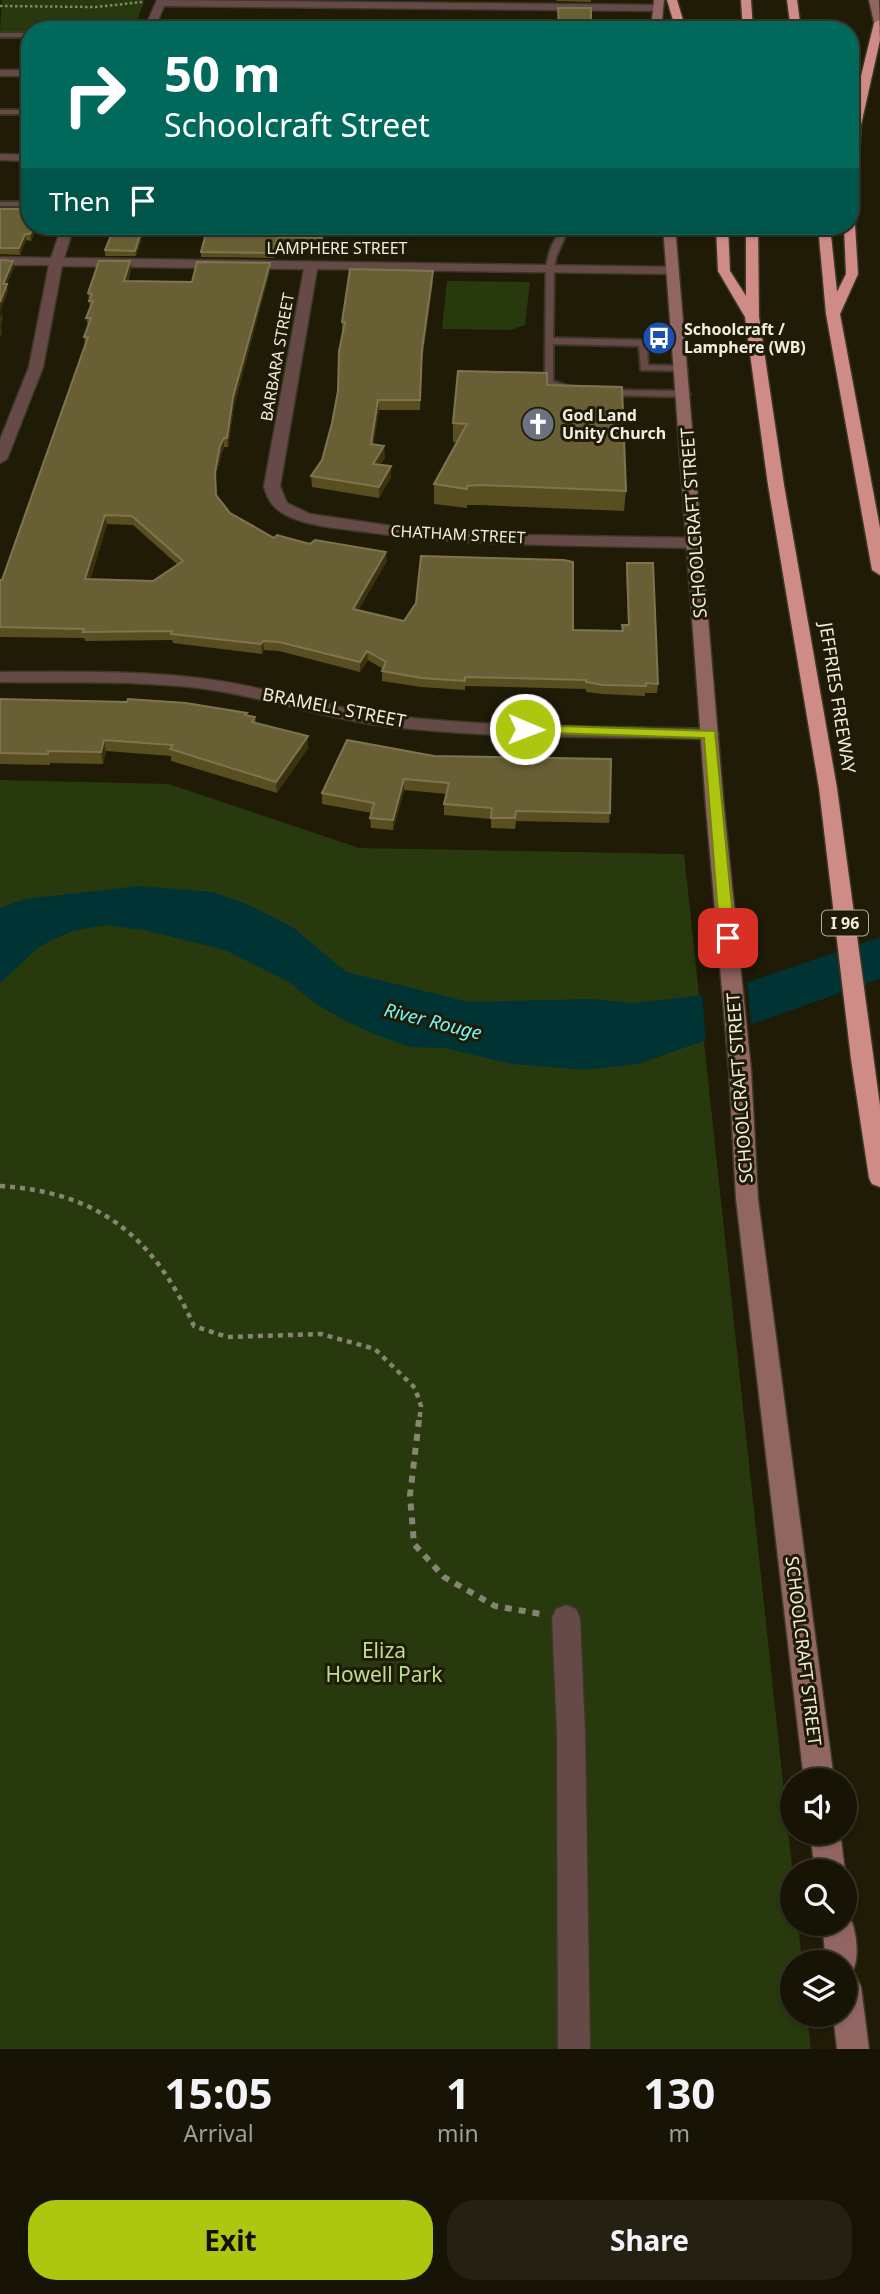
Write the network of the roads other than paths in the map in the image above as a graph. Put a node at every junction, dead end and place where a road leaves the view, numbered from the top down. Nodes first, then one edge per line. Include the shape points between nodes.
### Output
1 (672, 0) edge
2 (746, 0) edge
3 (792, 0) edge
4 (161, 2) edge
5 (659, 4) edge
6 (877, 4) edge
7 (153, 21) edge
8 (678, 21) edge
9 (747, 21) edge
10 (795, 21) edge
11 (879, 25) edge
12 (0, 35) edge
13 (21, 35) edge
14 (0, 73) edge
15 (21, 73) edge
16 (859, 108) edge
17 (0, 112) edge
18 (21, 112) edge
19 (0, 157) edge
20 (21, 158) edge
21 (0, 204) edge
22 (21, 204) edge
23 (65, 235) edge
24 (562, 235) edge
25 (671, 235) edge
26 (722, 235) edge
27 (752, 235) edge
28 (825, 235) edge
29 (850, 235) edge
30 (0, 261) edge
31 (56, 262) junction
32 (311, 265) junction
33 (550, 268) junction
34 (673, 270) junction
35 (833, 314) junction
36 (752, 317) junction
37 (549, 341) junction
38 (682, 369) junction
39 (578, 391) edge
40 (590, 391) edge
41 (685, 394) junction
42 (278, 454) joint
43 (0, 459) edge
44 (694, 543) junction
45 (880, 570) edge
46 (0, 677) edge
47 (710, 734) junction
48 (880, 1178) edge
49 (566, 1618) road end
50 (818, 1768) edge
51 (850, 2027) edge
52 (574, 2049) edge
53 (853, 2049) edge

1 - 8 highway
2 - 9 highway
3 - 10 highway
4 - 5 street
4 - 7 street
6 - 11 main road
11 - 16 highway
12 - 13 lane
14 - 15 street
17 - 18 lane
19 - 20 street
21 - 22 lane
23 - 31 street
24 - 33 lane
25 - 34 main road, SCHOOLCRAFT STREET
26 - 36 highway via 724,271
27 - 36 highway, JEFFRIES FREEWAY / I 96
28 - 35 highway
29 - 35 highway via 852,274
30 - 31 street, LAMPHERE STREET
31 - 32 street, LAMPHERE STREET
31 - 43 street via 36,367
32 - 33 street, LAMPHERE STREET
32 - 42 street, BARBARA STREET
33 - 34 street, LAMPHERE STREET
33 - 37 lane
34 - 38 main road, SCHOOLCRAFT STREET
35 - 45 highway
36 - 48 highway, JEFFRIES FREEWAY / I 96 via 828,788
37 - 38 lane via 643,343 644,368
37 - 39 lane via 548,383
38 - 41 main road, SCHOOLCRAFT STREET
40 - 41 lane
41 - 44 main road, SCHOOLCRAFT STREET
42 - 44 street, CHATHAM STREET via 273,496 290,512 308,518 431,536
44 - 47 main road, SCHOOLCRAFT STREET
46 - 47 street, BRAMELL STREET via 204,684 349,715 420,724
47 - 50 main road, SCHOOLCRAFT STREET via 747,1199
49 - 52 street
51 - 53 main road

